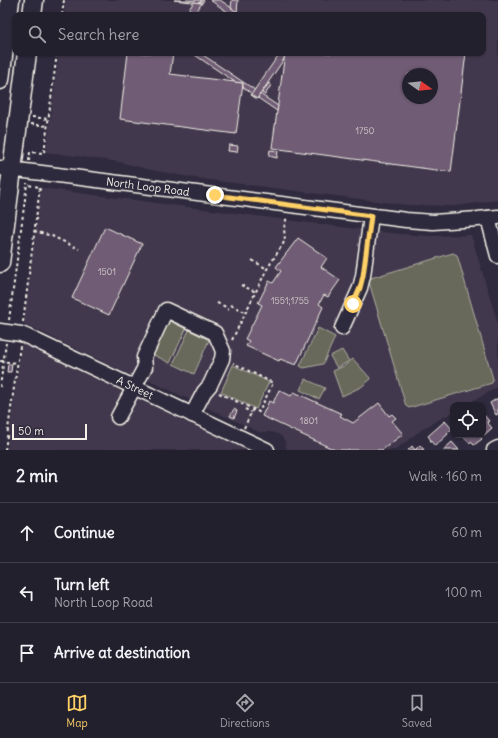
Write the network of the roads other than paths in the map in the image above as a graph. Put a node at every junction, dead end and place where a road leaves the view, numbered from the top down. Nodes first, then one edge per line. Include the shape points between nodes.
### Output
1 (10, 0) edge
2 (34, 0) edge
3 (32, 12) edge
4 (27, 56) edge
5 (0, 80) edge
6 (17, 173) edge
7 (371, 216) junction
8 (493, 218) edge
9 (498, 256) edge
10 (0, 263) edge
11 (342, 328) dead end
12 (10, 332) edge
13 (134, 387) junction
14 (192, 415) junction
15 (118, 417) dead end
16 (498, 448) edge
17 (267, 450) edge
18 (494, 450) edge

1 - 5 main road
2 - 3 main road
4 - 6 main road
6 - 7 street, North Loop Road
6 - 10 main road
7 - 8 street, North Loop Road via 433,222
7 - 11 street via 360,288
8 - 9 street
12 - 13 street, A Street
13 - 14 street, A Street
13 - 14 street via 146,367 144,357 166,310 215,332 223,351 222,359
13 - 15 street
14 - 17 street, A Street
16 - 18 street

